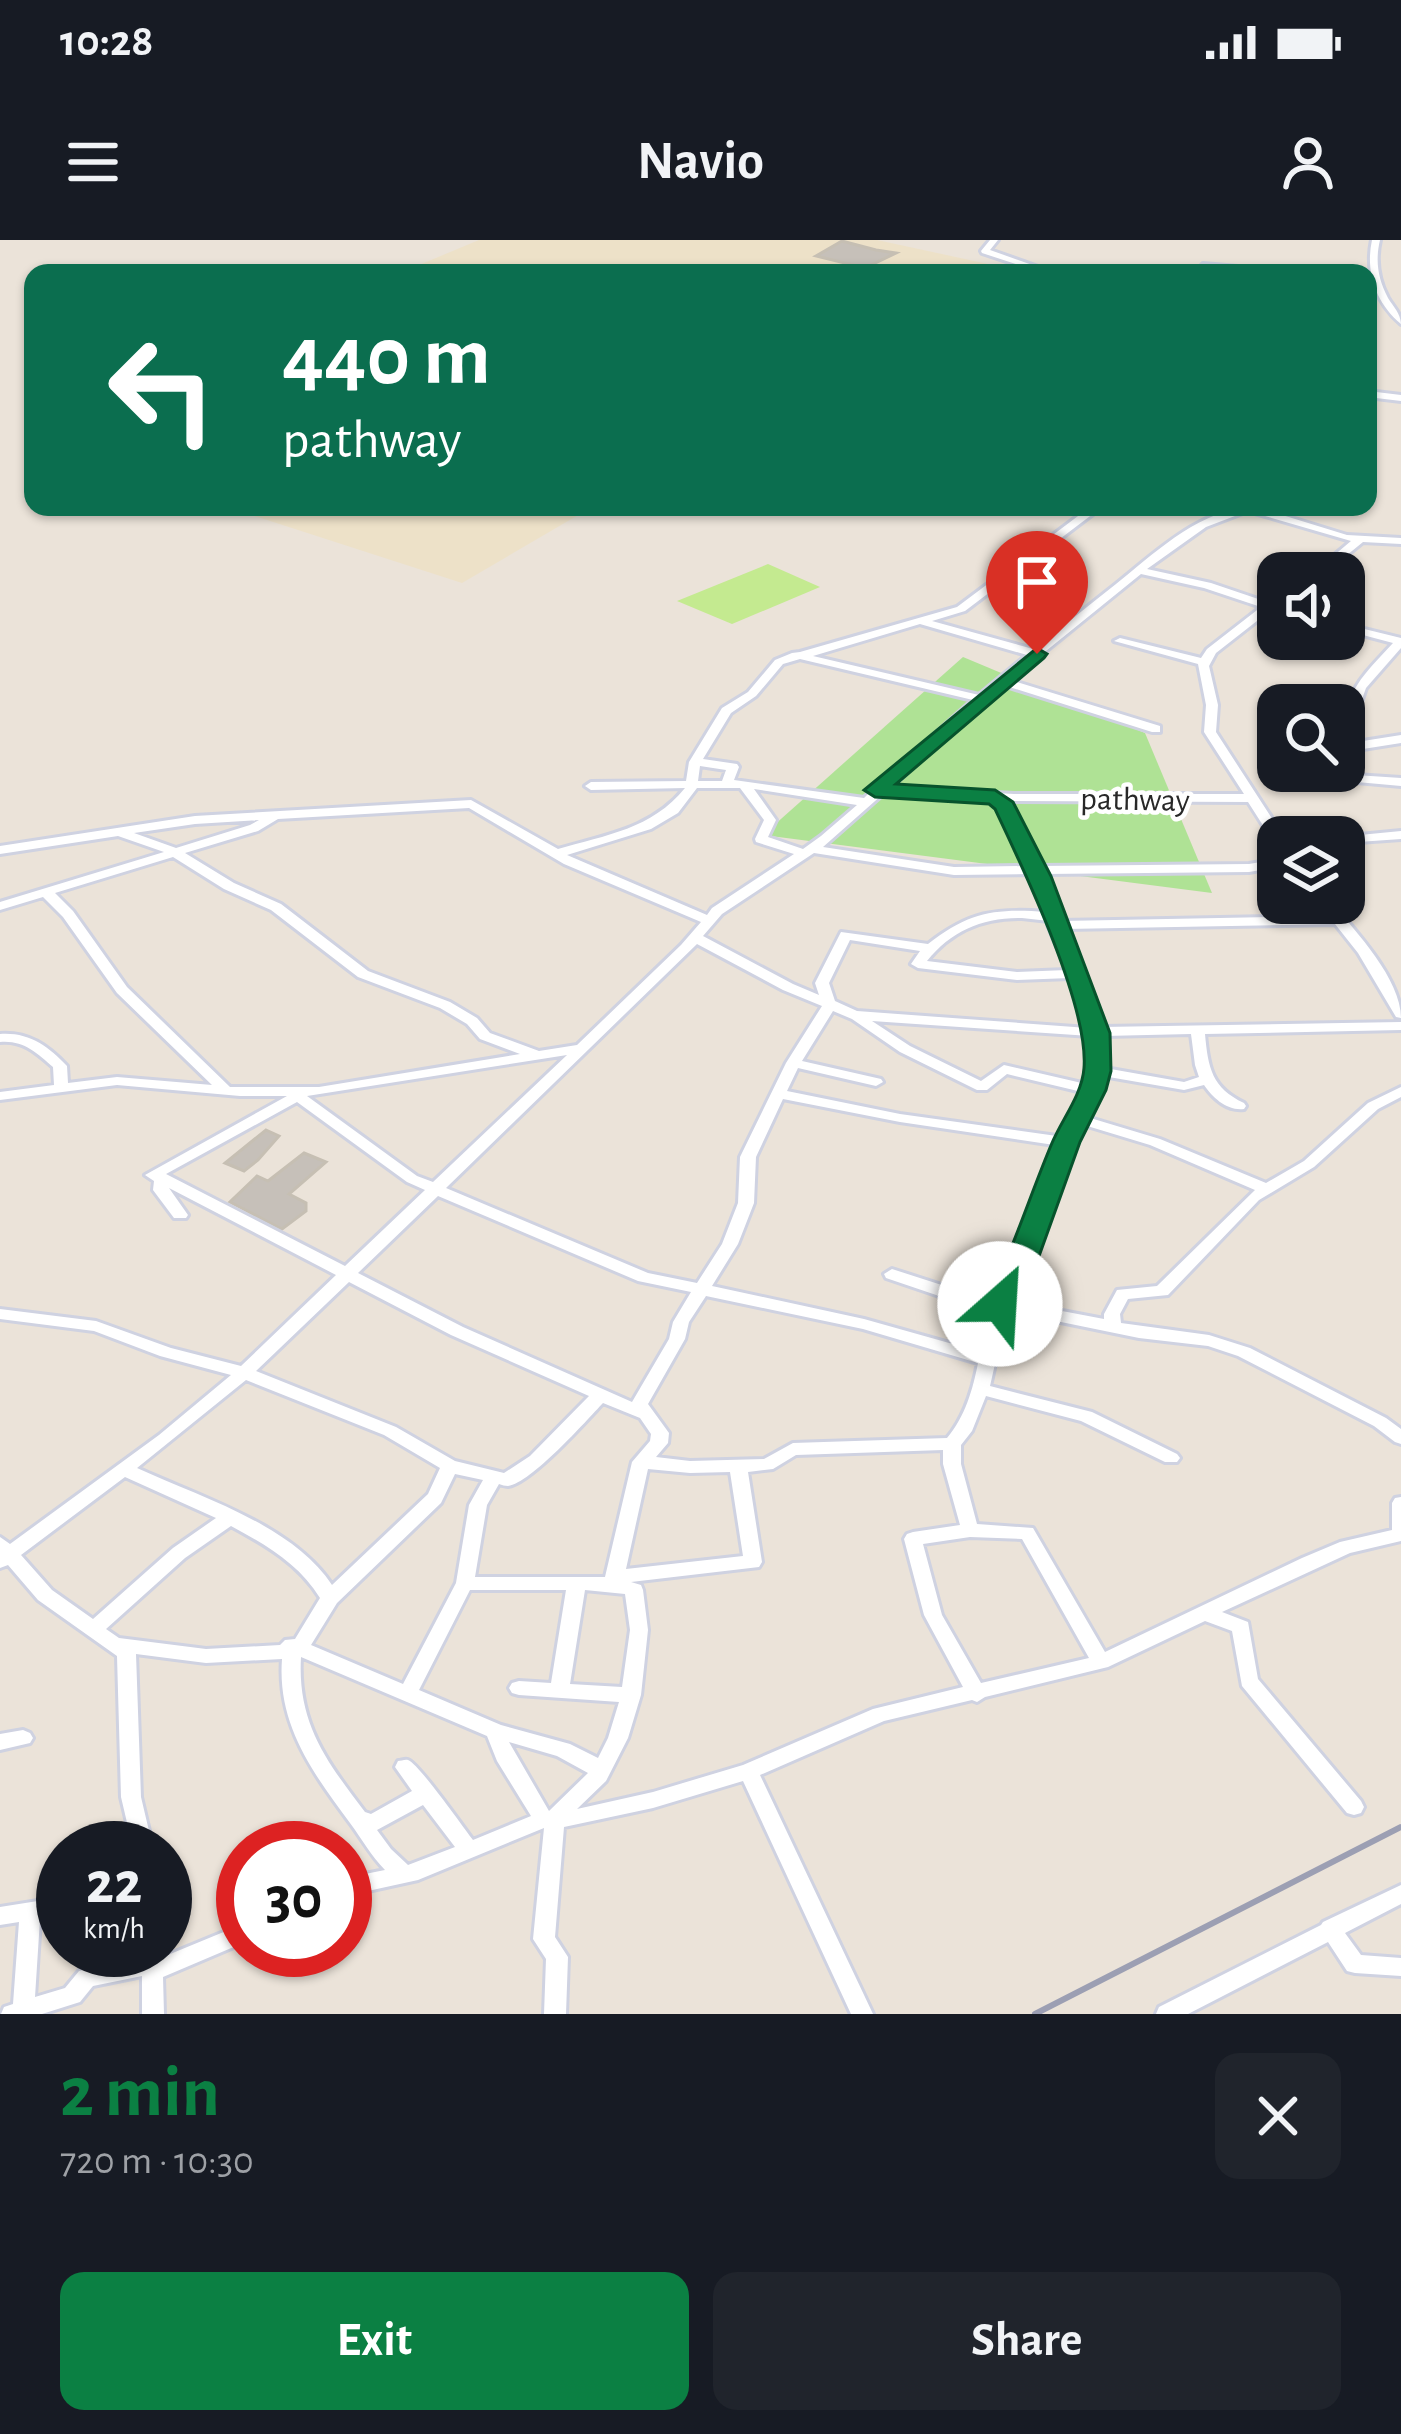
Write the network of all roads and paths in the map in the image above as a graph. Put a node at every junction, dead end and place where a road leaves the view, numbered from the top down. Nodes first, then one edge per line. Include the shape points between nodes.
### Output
1 (994, 240) edge
2 (1032, 264) edge
3 (1377, 282) edge
4 (1401, 321) edge
5 (1085, 516) edge
6 (1226, 516) edge
7 (1277, 516) edge
8 (1359, 540) junction
9 (1401, 541) edge
10 (1344, 552) edge
11 (1140, 571) junction
12 (1257, 600) edge
13 (916, 619) junction
14 (1257, 619) edge
15 (1365, 632) edge
16 (1120, 641) dead end
17 (1401, 641) edge
18 (1037, 654) junction
19 (793, 655) junction
20 (1203, 662) junction
21 (1001, 681) junction
22 (1363, 684) edge
23 (981, 699) junction
24 (1156, 729) dead end
25 (1401, 739) edge
26 (1365, 745) edge
27 (695, 761) junction
28 (1365, 779) edge
29 (694, 782) junction
30 (1401, 782) edge
31 (727, 783) junction
32 (744, 784) junction
33 (591, 786) dead end
34 (869, 796) junction
35 (995, 797) junction
36 (1252, 798) junction
37 (275, 815) junction
38 (1264, 816) edge
39 (102, 832) junction
40 (1401, 835) edge
41 (1365, 838) edge
42 (0, 850) edge
43 (809, 852) junction
44 (174, 853) junction
45 (556, 854) junction
46 (1257, 867) edge
47 (1033, 868) junction
48 (46, 892) junction
49 (0, 906) edge
50 (707, 920) junction
51 (1257, 920) edge
52 (1053, 921) junction
53 (1342, 924) edge
54 (696, 938) junction
55 (929, 947) junction
56 (1075, 974) junction
57 (829, 1006) junction
58 (1401, 1014) edge
59 (855, 1015) junction
60 (1401, 1026) edge
61 (1198, 1029) junction
62 (1097, 1033) junction
63 (0, 1038) edge
64 (578, 1048) junction
65 (539, 1055) junction
66 (793, 1063) junction
67 (560, 1065) junction
68 (1206, 1080) junction
69 (1095, 1081) junction
70 (875, 1082) dead end
71 (61, 1086) junction
72 (225, 1090) junction
73 (1401, 1091) edge
74 (295, 1093) junction
75 (777, 1093) junction
76 (0, 1096) edge
77 (1239, 1106) dead end
78 (1079, 1119) junction
79 (1066, 1142) junction
80 (162, 1178) junction
81 (1265, 1188) junction
82 (432, 1190) junction
83 (180, 1215) dead end
84 (347, 1270) junction
85 (892, 1274) dead end
86 (704, 1287) junction
87 (1000, 1304) junction
88 (0, 1314) edge
89 (1114, 1327) junction
90 (989, 1360) junction
91 (244, 1373) junction
92 (981, 1389) junction
93 (602, 1394) junction
94 (642, 1413) junction
95 (1401, 1438) edge
96 (952, 1444) junction
97 (1171, 1458) dead end
98 (641, 1462) junction
99 (450, 1466) junction
100 (738, 1466) junction
101 (124, 1470) junction
102 (494, 1478) junction
103 (1401, 1503) edge
104 (227, 1519) junction
105 (970, 1530) junction
106 (1401, 1534) edge
107 (3, 1553) edge
108 (614, 1581) junction
109 (465, 1583) junction
110 (576, 1586) junction
111 (330, 1598) junction
112 (1207, 1614) junction
113 (93, 1630) junction
114 (120, 1645) junction
115 (292, 1645) junction
116 (1101, 1662) junction
117 (560, 1687) junction
118 (519, 1688) dead end
119 (409, 1690) junction
120 (977, 1694) junction
121 (631, 1695) junction
122 (496, 1731) junction
123 (23, 1738) dead end
124 (0, 1742) edge
125 (405, 1767) dead end
126 (748, 1772) junction
127 (599, 1775) junction
128 (427, 1792) junction
129 (1354, 1808) dead end
130 (358, 1818) junction
131 (549, 1819) junction
132 (137, 1821) edge
133 (470, 1851) junction
134 (405, 1874) junction
135 (372, 1881) edge
136 (1401, 1894) edge
137 (36, 1909) edge
138 (30, 1910) junction
139 (0, 1916) edge
140 (1330, 1928) junction
141 (1401, 1967) edge
142 (91, 1977) edge
143 (153, 1977) edge
144 (17, 2013) edge
145 (153, 2014) edge
146 (555, 2014) edge
147 (862, 2014) edge
148 (1167, 2014) edge

1 - 2 street via 984,248 989,254
3 - 4 street
5 - 13 street via 970,604
6 - 11 street
7 - 8 street
8 - 9 street
8 - 10 street
11 - 12 street
11 - 18 street
13 - 18 street
13 - 19 street
14 - 20 street
15 - 17 street
16 - 20 street
17 - 22 street
18 - 21 street
19 - 23 street
19 - 27 street via 726,711
20 - 36 street via 1210,732
21 - 23 street
21 - 24 street
23 - 34 street
25 - 26 street
27 - 29 street
27 - 31 street via 733,767
28 - 30 street
29 - 31 street, pathway
29 - 33 street, pathway
29 - 45 street via 656,822
31 - 32 street, pathway
32 - 34 street, pathway
32 - 43 street via 770,819 761,839
34 - 35 street, pathway
34 - 43 street
35 - 36 street, pathway
35 - 47 street
36 - 38 street
37 - 39 street
37 - 44 street
37 - 45 street via 471,804
39 - 42 street
39 - 44 street
40 - 41 street
43 - 47 street, pathway via 943,870
43 - 50 street
44 - 48 street
44 - 65 street via 276,907 363,974 445,1005 482,1034
45 - 50 street
46 - 47 street, pathway
47 - 52 street
48 - 49 street
48 - 72 street via 107,974
50 - 54 street
51 - 52 street
52 - 55 street via 983,914
52 - 56 street
53 - 58 street
54 - 57 street
54 - 64 street
55 - 56 street via 918,964
55 - 57 street via 846,935 822,983
56 - 62 street
57 - 59 street
57 - 66 street
59 - 62 street
59 - 69 street via 982,1087 1004,1069
60 - 61 street
61 - 62 street
61 - 68 street
62 - 69 street
63 - 71 street via 28,1040 60,1066
64 - 65 street
64 - 67 street
65 - 67 street
65 - 74 street
66 - 70 street
66 - 75 street
67 - 82 street
68 - 69 street
68 - 77 street
69 - 78 street
71 - 72 street via 143,1081
71 - 76 street
72 - 74 street
73 - 81 street via 1309,1164
74 - 80 street via 153,1175
74 - 82 street
75 - 79 street
75 - 86 street via 748,1157 741,1220
78 - 79 street
78 - 81 street
79 - 87 street
80 - 83 street via 161,1190
80 - 84 street
81 - 89 street via 1162,1291 1123,1294
82 - 84 street
82 - 86 street via 644,1277
84 - 91 street
84 - 93 street via 457,1331
85 - 87 street
86 - 90 street
86 - 94 street via 642,1396
87 - 89 street
87 - 90 street
88 - 91 street via 96,1326
89 - 95 street via 1244,1352
90 - 92 street
91 - 99 street via 390,1431
91 - 101 street
92 - 96 street
92 - 97 street via 1087,1416
93 - 94 street
93 - 102 street via 514,1478
94 - 98 street via 660,1433
96 - 100 street via 793,1448 767,1465
96 - 105 street
98 - 100 street
98 - 108 street
99 - 102 street
99 - 111 street via 435,1498
100 - 108 street via 753,1562
101 - 104 street
101 - 107 street
102 - 109 street via 478,1505
103 - 106 street
104 - 111 street via 308,1567
104 - 113 street
105 - 116 street via 1027,1533
105 - 120 street via 913,1539 933,1615
106 - 112 street via 1346,1547
107 - 113 street
108 - 110 street
108 - 121 street via 634,1590 639,1630
109 - 110 street
109 - 119 street
110 - 117 street
111 - 115 street via 302,1644
112 - 116 street
112 - 129 street via 1241,1627 1249,1681
113 - 114 street
114 - 115 street via 206,1656
114 - 132 street via 129,1661 129,1780
115 - 119 street
115 - 130 street via 288,1677 302,1741
116 - 120 street
117 - 118 street
117 - 121 street
119 - 122 street
120 - 126 street via 880,1714
121 - 127 street
122 - 127 street via 581,1758
122 - 131 street via 504,1760
123 - 124 street
125 - 128 street
126 - 131 street
126 - 147 street
127 - 131 street
128 - 130 street via 374,1823
128 - 133 street
130 - 134 street via 384,1861
131 - 133 street
131 - 146 street via 544,1940 557,1957
133 - 134 street
134 - 135 street
136 - 140 street
137 - 138 street
138 - 139 street
138 - 144 street
140 - 141 street via 1355,1964
140 - 148 street
142 - 144 street via 71,1995
143 - 145 street

